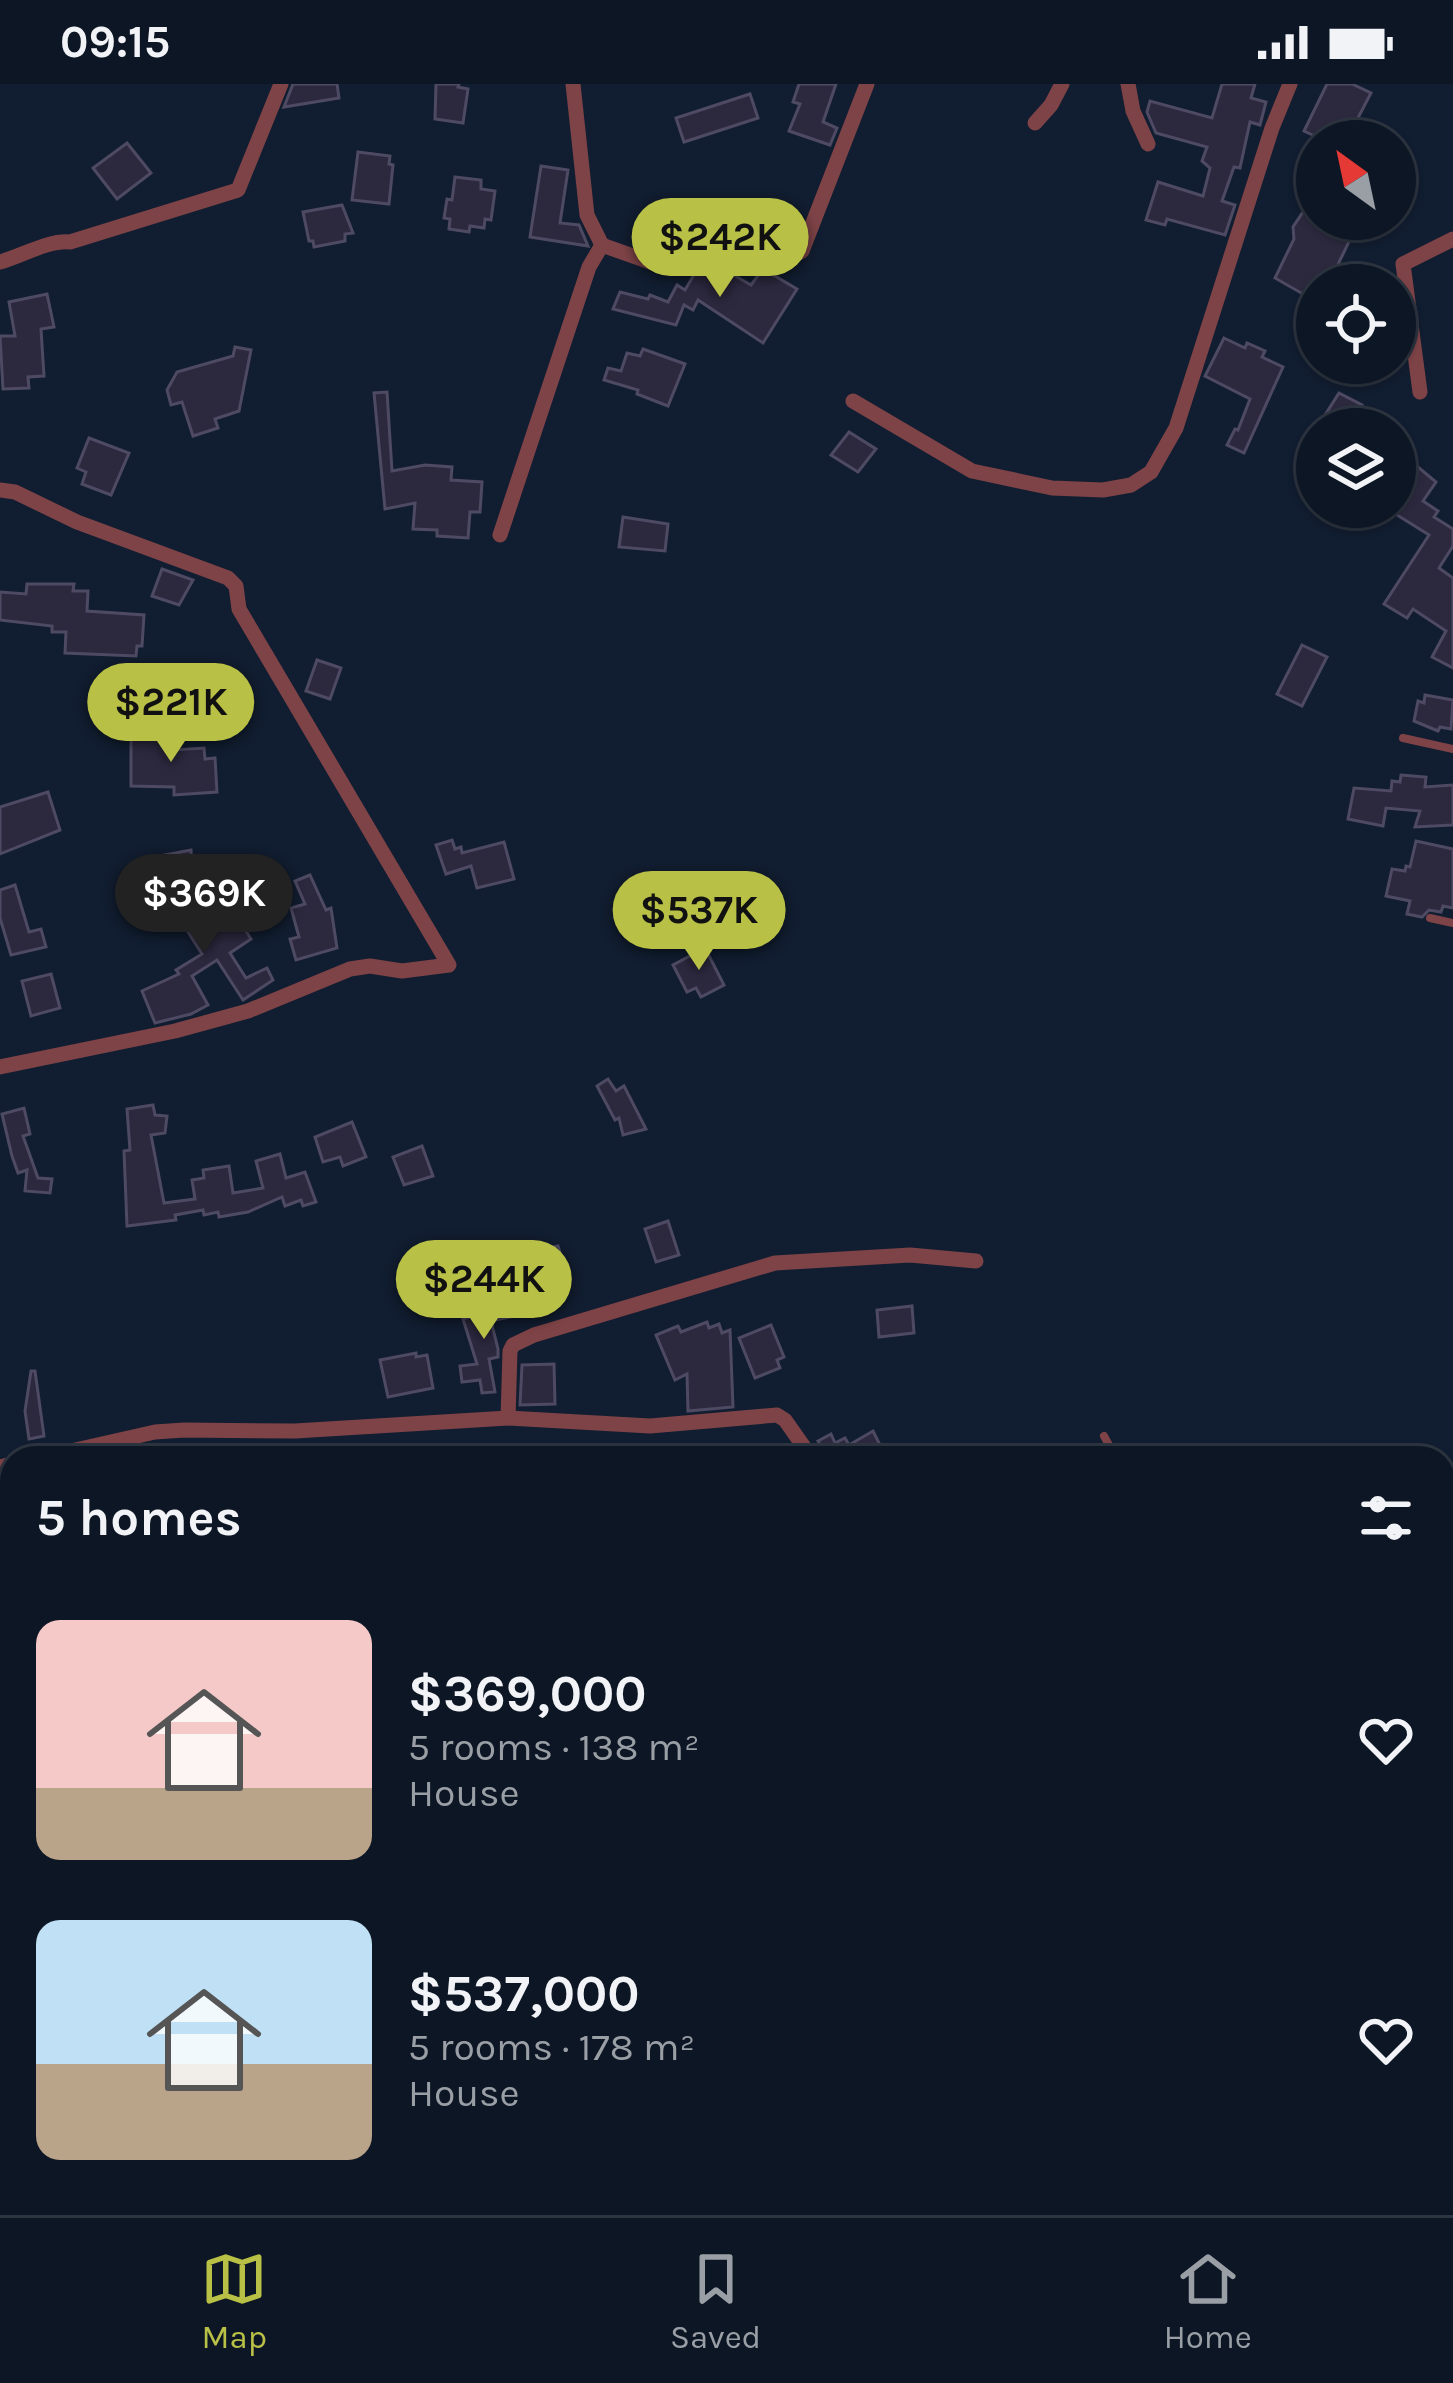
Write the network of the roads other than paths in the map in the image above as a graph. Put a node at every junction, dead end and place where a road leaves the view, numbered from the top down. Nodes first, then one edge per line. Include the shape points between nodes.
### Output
1 (281, 84) edge
2 (573, 84) edge
3 (867, 84) edge
4 (1062, 84) edge
5 (1128, 84) edge
6 (1290, 84) edge
7 (1035, 123) dead end
8 (1148, 144) dead end
9 (1453, 239) edge
10 (602, 245) junction
11 (0, 262) edge
12 (1420, 392) dead end
13 (853, 401) dead end
14 (0, 490) edge
15 (500, 535) dead end
16 (1403, 738) dead end
17 (1453, 748) edge
18 (1430, 918) dead end
19 (1453, 922) edge
20 (0, 1067) edge
21 (976, 1262) dead end
22 (508, 1418) junction
23 (1104, 1436) dead end
24 (93, 1446) edge
25 (803, 1446) edge
26 (1109, 1446) edge

1 - 11 street via 238,190
2 - 10 street via 587,215
3 - 10 street via 802,251 779,263 722,236 705,237 664,268
4 - 7 street
5 - 8 street
6 - 13 street via 1176,428 1151,472 1103,490 1013,482 972,471
9 - 12 street via 1403,264
10 - 15 street
14 - 20 street via 236,586 239,609 449,965 350,969 248,1011
16 - 17 lane
18 - 19 lane
21 - 22 street via 910,1256 775,1263 534,1335 510,1351
22 - 24 street via 155,1432
22 - 25 street via 650,1426 778,1415
23 - 26 lane

